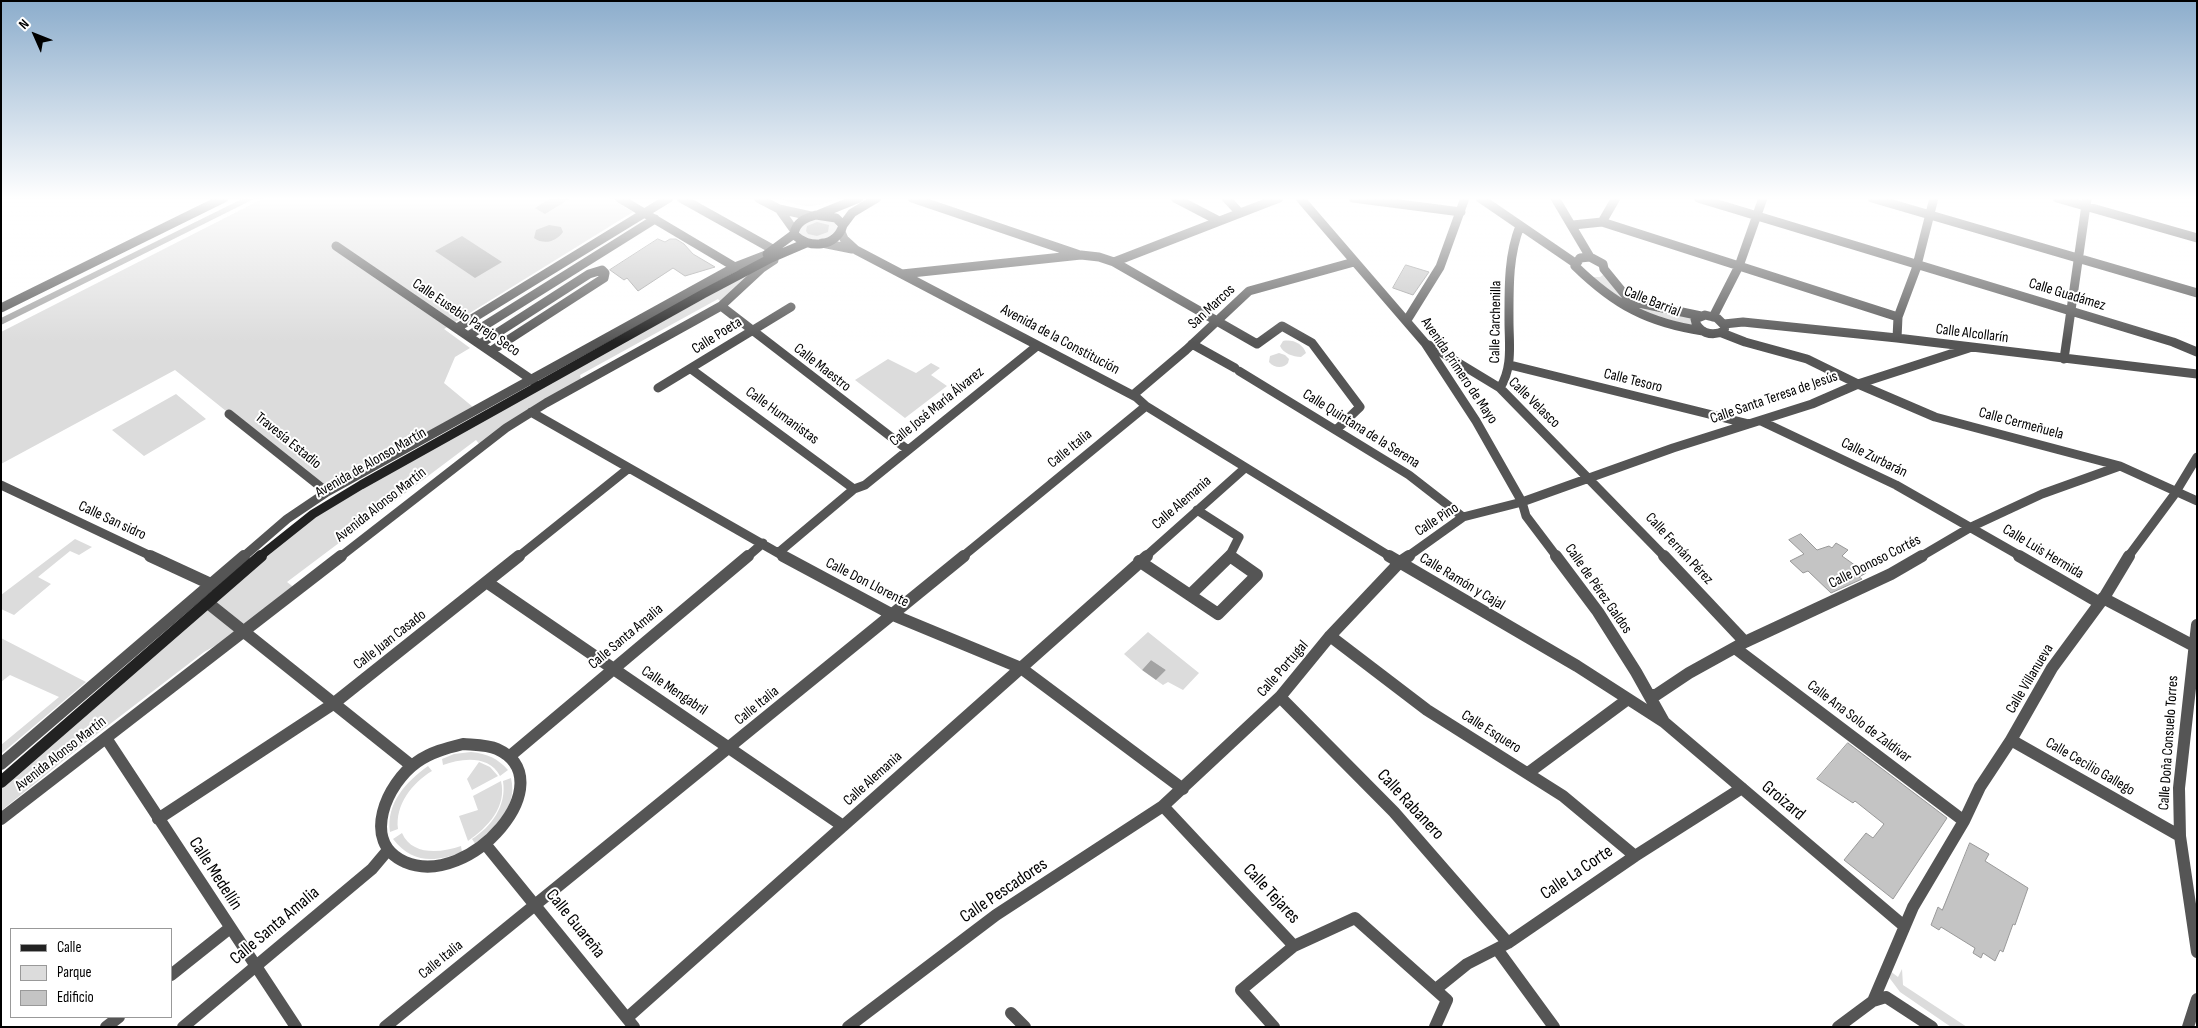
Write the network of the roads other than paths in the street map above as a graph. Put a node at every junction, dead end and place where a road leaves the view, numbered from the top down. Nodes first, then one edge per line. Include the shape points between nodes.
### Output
1 (127, 246) edge
2 (336, 246) dead end
3 (590, 246) edge
4 (612, 246) edge
5 (700, 246) edge
6 (756, 246) edge
7 (779, 246) edge
8 (799, 246) edge
9 (800, 246) edge
10 (836, 246) edge
11 (852, 246) edge
12 (1054, 246) edge
13 (1155, 246) edge
14 (1340, 246) edge
15 (1448, 246) edge
16 (1516, 246) edge
17 (1549, 246) edge
18 (1586, 246) edge
19 (1677, 246) edge
20 (1746, 246) edge
21 (1857, 246) edge
22 (1921, 246) edge
23 (2036, 246) edge
24 (2080, 246) edge
25 (856, 250) junction
26 (770, 255) junction
27 (1081, 255) junction
28 (2078, 258) junction
29 (1594, 259) junction
30 (1114, 262) junction
31 (1354, 262) junction
32 (1575, 264) junction
33 (1917, 264) junction
34 (734, 266) junction
35 (1739, 266) junction
36 (1604, 269) junction
37 (921, 272) junction
38 (1584, 273) junction
39 (902, 274) junction
40 (920, 284) junction
41 (2197, 293) edge
42 (721, 306) junction
43 (791, 307) dead end
44 (1, 308) edge
45 (1412, 310) junction
46 (2070, 310) junction
47 (1399, 311) junction
48 (1701, 316) junction
49 (1898, 317) junction
50 (1407, 320) junction
51 (1215, 321) junction
52 (1719, 323) junction
53 (457, 328) junction
54 (752, 330) junction
55 (1703, 332) junction
56 (468, 336) junction
57 (1897, 338) junction
58 (1426, 343) junction
59 (480, 344) junction
60 (1192, 344) junction
61 (1037, 346) junction
62 (1969, 348) junction
63 (491, 351) junction
64 (2197, 352) edge
65 (2064, 359) junction
66 (1510, 365) junction
67 (691, 369) junction
68 (2197, 374) edge
69 (535, 382) junction
70 (1858, 384) junction
71 (658, 388) dead end
72 (1500, 388) junction
73 (1133, 395) junction
74 (1146, 406) junction
75 (531, 412) junction
76 (230, 414) dead end
77 (1761, 421) junction
78 (1750, 424) junction
79 (1336, 430) junction
80 (908, 450) junction
81 (2197, 457) edge
82 (2120, 466) junction
83 (629, 468) junction
84 (1245, 468) junction
85 (1590, 478) junction
86 (1, 485) edge
87 (854, 489) junction
88 (2176, 491) junction
89 (327, 492) junction
90 (2197, 501) edge
91 (1522, 502) junction
92 (1197, 510) junction
93 (1463, 517) junction
94 (1972, 527) junction
95 (762, 543) junction
96 (778, 553) junction
97 (1230, 556) junction
98 (1139, 561) junction
99 (1400, 562) junction
100 (488, 582) junction
101 (211, 584) junction
102 (222, 590) junction
103 (1190, 595) junction
104 (2102, 601) junction
105 (208, 602) junction
106 (893, 614) junction
107 (243, 630) junction
108 (2196, 635) edge
109 (1330, 636) junction
110 (1740, 645) junction
111 (614, 668) junction
112 (1020, 668) junction
113 (1649, 695) junction
114 (1280, 697) junction
115 (1628, 699) junction
116 (333, 704) junction
117 (1664, 722) junction
118 (106, 738) junction
119 (2011, 740) junction
120 (730, 748) junction
121 (510, 756) junction
122 (1, 764) edge
123 (412, 766) junction
124 (1528, 773) junction
125 (1, 782) edge
126 (1742, 788) junction
127 (1183, 789) junction
128 (1163, 806) junction
129 (1, 819) edge
130 (158, 819) junction
131 (1964, 821) junction
132 (843, 826) junction
133 (2180, 836) junction
134 (486, 845) junction
135 (388, 850) junction
136 (1635, 856) junction
137 (534, 904) junction
138 (1904, 926) junction
139 (230, 928) junction
140 (1294, 946) junction
141 (1502, 946) junction
142 (2197, 952) edge
143 (256, 967) junction
144 (172, 974) edge
145 (1881, 982) junction
146 (1436, 989) junction
147 (1889, 998) junction
148 (2197, 999) edge
149 (1873, 1001) junction
150 (1011, 1012) dead end
151 (118, 1018) edge
152 (630, 1022) edge
153 (106, 1027) edge
154 (183, 1027) edge
155 (296, 1027) edge
156 (385, 1027) edge
157 (849, 1027) edge
158 (1025, 1027) edge
159 (1274, 1027) edge
160 (1435, 1027) edge
161 (1554, 1027) edge
162 (1838, 1027) edge
163 (1932, 1027) edge
164 (2188, 1027) edge

1 - 44 street
2 - 53 street, Calle Eusebio Parejo Seco
3 - 53 street
4 - 56 street
5 - 34 street
6 - 26 street
7 - 26 main road, Avenida de Alonso Martín
8 - 26 main road, Avenida de Alonso Martín
9 - 42 street, Avenida Alonso Martín via 768,263
10 - 25 street, Avenida de la Constitución
11 - 25 street, Avenida de la Constitución
12 - 27 street
13 - 30 street
14 - 31 street, Avenida Primero de Mayo
15 - 45 street via 1440,267
16 - 66 street, Calle Carchenilla via 1511,272
17 - 32 street, Calle Barrial
18 - 29 street
19 - 35 street
20 - 35 street
21 - 33 street, Calle Guadámez
22 - 33 street
23 - 28 street
24 - 28 street
25 - 39 street, Avenida de la Constitución
26 - 34 street, Avenida de Alonso Martín
26 - 69 main road, Avenida de Alonso Martín
27 - 30 street
27 - 37 street
28 - 41 street
28 - 46 street
29 - 32 street via 1580,258
29 - 36 street via 1603,264
30 - 51 street
31 - 47 street, Avenida Primero de Mayo
31 - 51 street, San Marcos via 1249,292
32 - 38 street, Calle Barrial
33 - 46 street, Calle Guadámez
33 - 49 street
34 - 69 street, Avenida de Alonso Martín
35 - 49 street
35 - 52 street
36 - 38 street via 1596,275
36 - 48 street via 1630,300
37 - 39 street
37 - 40 street
38 - 55 street, Calle Barrial via 1625,309 1679,328
39 - 40 street, Avenida de la Constitución
40 - 61 street, Avenida de la Constitución
42 - 54 street, Calle Maestro
42 - 75 street, Avenida Alonso Martín
43 - 54 street, Calle Poeta
45 - 47 street
45 - 50 street
46 - 64 street, Calle Guadámez
46 - 65 street
47 - 50 street, Avenida Primero de Mayo
48 - 52 street
48 - 55 street via 1694,322
49 - 57 street
50 - 58 street, Avenida Primero de Mayo
51 - 60 street, San Marcos
51 - 79 street via 1257,344 1282,326 1312,343 1360,407
52 - 55 street, Calle Barrial via 1715,334
52 - 57 street, Calle Alcollarín via 1743,322
52 - 70 street via 1745,342 1808,359
53 - 56 street, Calle Eusebio Parejo Seco
54 - 67 street, Calle Poeta
54 - 80 street, Calle Maestro
56 - 59 street, Calle Eusebio Parejo Seco
57 - 62 street, Calle Alcollarín
58 - 72 street, Calle Velasco
58 - 91 street, Avenida Primero de Mayo via 1476,420
59 - 63 street, Calle Eusebio Parejo Seco
59 - 63 street via 590,274 602,270 605,273 604,278
60 - 73 street, San Marcos
60 - 79 street, Calle Quintana de la Serena
61 - 73 street, Avenida de la Constitución
61 - 80 street, Calle José María Álvarez
62 - 65 street, Calle Alcollarín
62 - 70 street, Calle Santa Teresa de Jesús
63 - 69 street, Calle Eusebio Parejo Seco
65 - 68 street, Calle Alcollarín
66 - 72 street, Calle Carchenilla
66 - 78 street, Calle Tesoro
67 - 71 street, Calle Poeta
67 - 87 street, Calle Humanistas
69 - 89 street, Avenida de Alonso Martín
69 - 102 main road, Avenida de Alonso Martín via 314,514
70 - 77 street, Calle Santa Teresa de Jesús
70 - 82 street, Calle Cermeñuela via 1935,417
72 - 85 street, Calle Velasco
73 - 74 street, Avenida de la Constitución
74 - 84 street, Avenida de la Constitución
74 - 106 street, Calle Italia
75 - 83 street, Calle Don Llorente
75 - 107 street, Avenida Alonso Martín
76 - 89 street, Travesía Estadio
77 - 78 street, Calle Santa Teresa de Jesús
77 - 94 street, Calle Zurbarán via 1872,472
78 - 85 street, Calle Santa Teresa de Jesús
79 - 93 street, Calle Quintana de la Serena via 1409,475
80 - 87 street, Calle José María Álvarez via 865,485
81 - 88 street, Calle Villanueva
82 - 88 street, Calle Cermeñuela
82 - 94 street, Calle Donoso Cortés via 2042,494
83 - 95 street, Calle Don Llorente
83 - 100 street, Calle Juan Casado
84 - 92 street, Calle Alemania
84 - 99 street, Calle Ramón y Cajal
85 - 91 street, Calle Santa Teresa de Jesús
85 - 110 street, Calle Fernán Pérez
86 - 101 street, Calle San sidro
87 - 96 street, Calle José María Álvarez
88 - 90 street
88 - 104 street, Calle Villanueva via 2128,557
89 - 101 street, Avenida de Alonso Martín via 287,519
91 - 93 street, Calle Pino
91 - 113 street, Calle de Pérez Galdos via 1526,516 1598,612
92 - 97 street via 1239,537
92 - 98 street, Calle Alemania
93 - 99 street, Calle Pino
94 - 104 street, Calle Luis Hermida
94 - 110 street, Calle Donoso Cortés via 1891,574
95 - 96 street, Calle Don Llorente
95 - 111 street, Calle Santa Amalia
96 - 106 street, Calle Don Llorente
97 - 103 street
97 - 103 street via 1257,575 1218,614
98 - 103 street
98 - 112 street, Calle Alemania
99 - 109 street, Calle Portugal
99 - 115 street, Calle Ramón y Cajal
100 - 111 street, Calle Mengabril
100 - 116 street, Calle Juan Casado
101 - 102 street, Calle San sidro
101 - 122 street, Avenida de Alonso Martín
102 - 105 main road, Avenida de Alonso Martín
104 - 108 street, Calle Luis Hermida
104 - 119 street, Calle Villanueva via 2052,668
105 - 107 street
105 - 125 main road, Avenida de Alonso Martín
106 - 112 street, Calle Don Llorente
106 - 120 street, Calle Italia
107 - 116 street
107 - 118 street, Avenida Alonso Martín
108 - 133 street, Calle Doña Consuelo Torres via 2179,788
109 - 114 street, Calle Portugal
109 - 124 street, Calle Esquero via 1427,710
110 - 113 street, Calle Donoso Cortés via 1656,695
110 - 131 street, Calle Ana Solo de Zaldívar
111 - 120 street, Calle Mengabril
111 - 121 street, Calle Santa Amalia
112 - 127 street, Calle Don Llorente
112 - 132 street, Calle Alemania
113 - 117 street, Groizard
114 - 127 street, Calle Portugal
114 - 141 street, Calle Rabanero via 1394,812 1501,933
115 - 117 street, Calle Ramón y Cajal
115 - 124 street
116 - 123 street
116 - 130 street, Calle Juan Casado
117 - 126 street, Groizard
118 - 129 street, Avenida Alonso Martín
118 - 130 street, Calle Medellín
119 - 131 street, Calle Villanueva via 1980,787
119 - 133 street, Calle Cecilio Gallego
120 - 132 street, Calle Mengabril
120 - 137 street, Calle Italia
121 - 123 street via 482,744 463,744 444,749
121 - 134 street via 518,768 521,782 519,798 513,814
123 - 135 street via 384,802 380,828
124 - 136 street, Calle Esquero via 1563,796
126 - 136 street, Calle La Corte
126 - 138 street, Groizard
127 - 128 street, Calle Pescadores
128 - 140 street, Calle Tejares
128 - 157 street, Calle Pescadores via 996,915
130 - 139 street, Calle Medellín
131 - 138 street, Calle Villanueva
132 - 152 street, Calle Alemania
133 - 142 street, Calle Doña Consuelo Torres
134 - 135 street via 469,856 431,866 399,860
134 - 137 street, Calle Guareña
135 - 143 street, Calle Santa Amalia via 372,869
136 - 141 street, Calle La Corte
137 - 152 street, Calle Guareña
137 - 156 street, Calle Italia
138 - 145 street, Calle Villanueva
139 - 143 street, Calle Medellín
139 - 144 street
140 - 146 street, Calle Tejares via 1354,918
140 - 159 street via 1241,990
141 - 146 street, Calle La Corte via 1468,964
141 - 161 street, Calle Rabanero
143 - 154 street, Calle Santa Amalia
143 - 155 street, Calle Medellín
145 - 147 street
145 - 149 street, Calle Villanueva
146 - 160 street via 1447,1000
147 - 149 street
147 - 163 street
148 - 164 street
149 - 162 street
150 - 158 street
151 - 153 street

